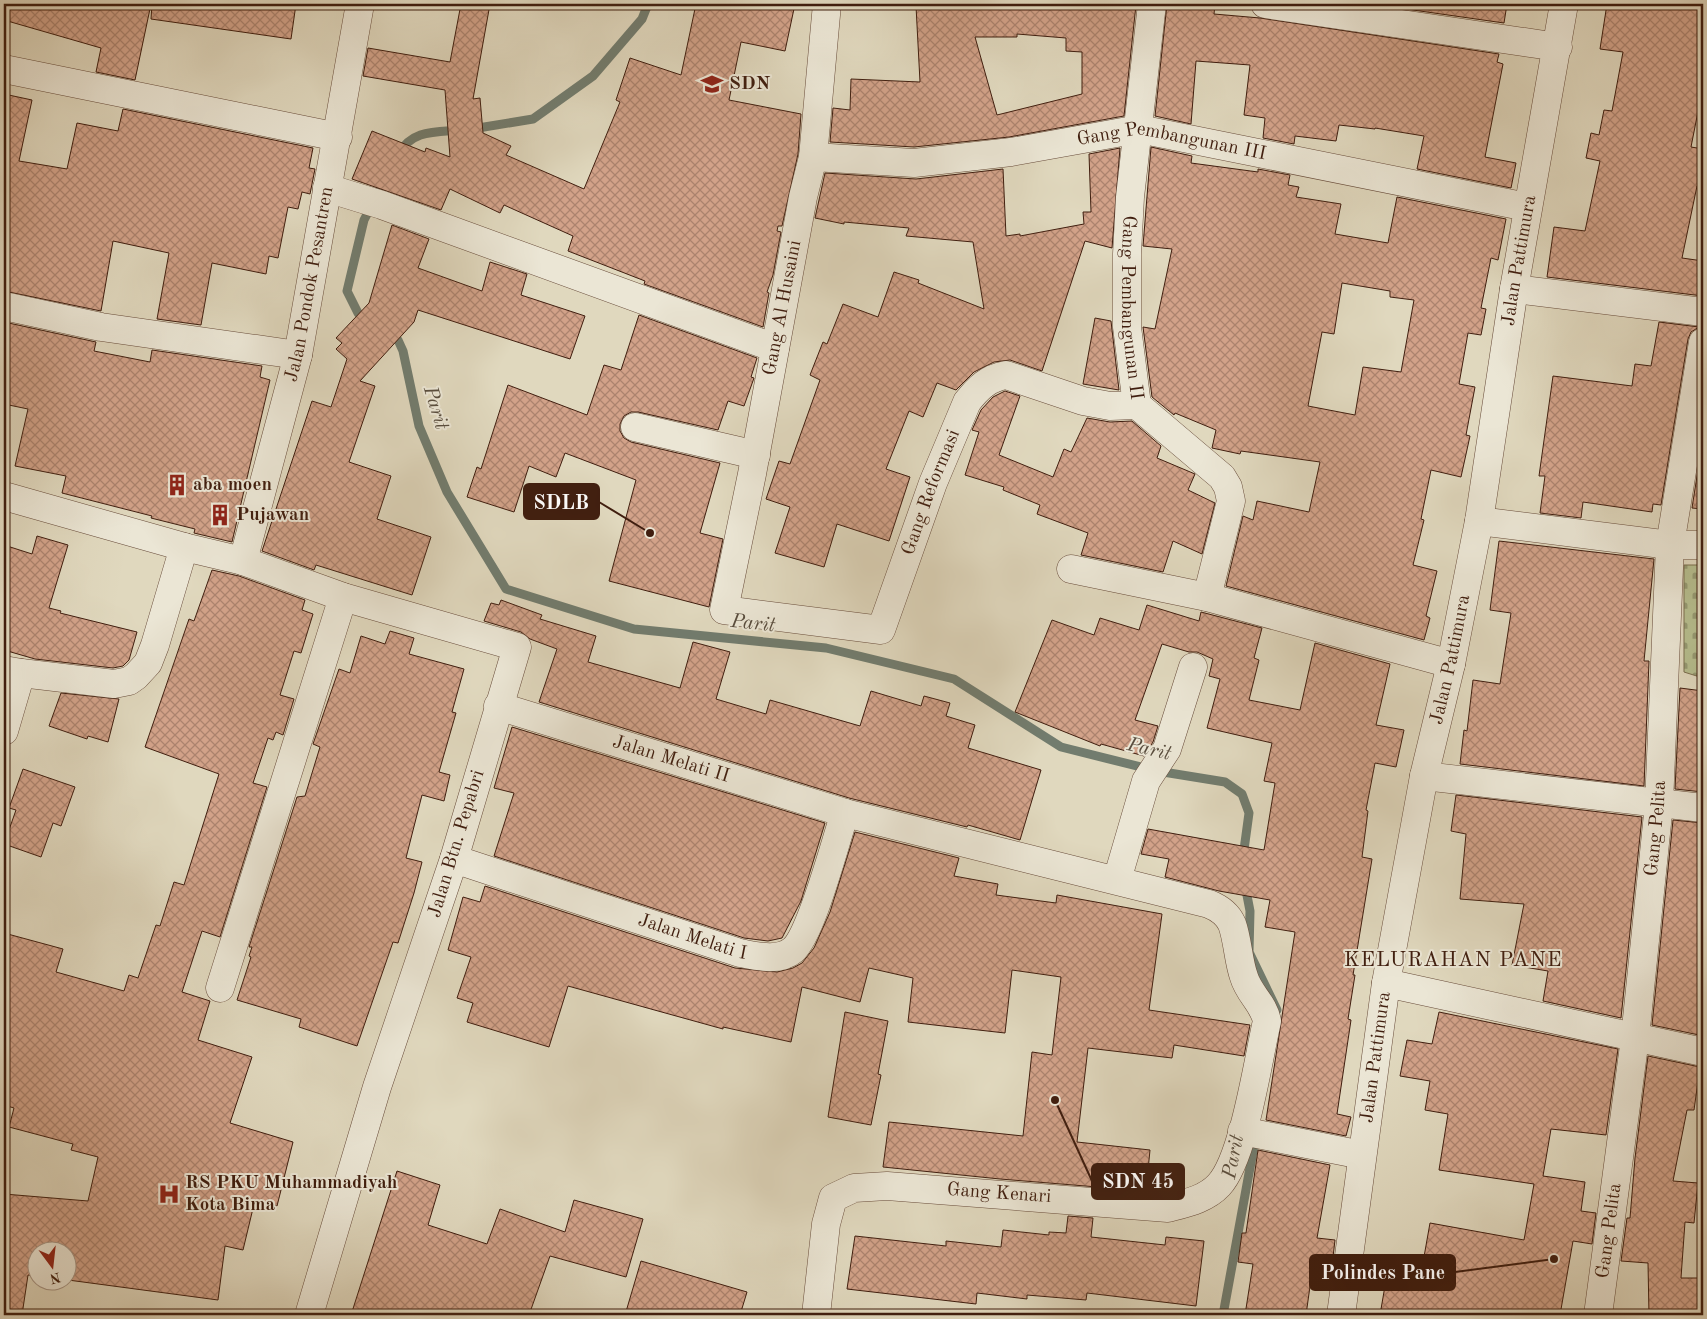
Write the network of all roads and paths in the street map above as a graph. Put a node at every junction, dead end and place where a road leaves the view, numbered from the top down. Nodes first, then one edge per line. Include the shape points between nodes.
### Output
1 (360, 4) edge
2 (827, 4) edge
3 (1152, 4) edge
4 (1265, 4) edge
5 (1564, 4) edge
6 (1558, 47) junction
7 (4, 69) edge
8 (1140, 129) junction
9 (338, 137) junction
10 (813, 157) junction
11 (327, 188) junction
12 (1527, 207) junction
13 (1514, 289) junction
14 (4, 306) edge
15 (1703, 312) edge
16 (1703, 342) edge
17 (775, 348) junction
18 (298, 355) junction
19 (1137, 404) junction
20 (635, 427) dead end
21 (756, 455) junction
22 (4, 496) edge
23 (1479, 521) junction
24 (1670, 545) junction
25 (1703, 545) edge
26 (184, 547) junction
27 (243, 561) junction
28 (1071, 569) dead end
29 (343, 596) junction
30 (1207, 597) junction
31 (724, 610) joint
32 (1451, 664) junction
33 (1193, 667) dead end
34 (13, 671) edge
35 (498, 706) junction
36 (4, 731) edge
37 (1424, 776) junction
38 (1659, 804) junction
39 (1703, 808) edge
40 (844, 813) junction
41 (454, 860) junction
42 (1117, 880) junction
43 (1386, 983) junction
44 (220, 988) dead end
45 (1636, 1038) junction
46 (1703, 1052) edge
47 (1252, 1133) junction
48 (1362, 1154) junction
49 (309, 1315) edge
50 (816, 1315) edge
51 (1340, 1315) edge
52 (1598, 1315) edge

1 - 9 street, Jalan Pondok Pesantren
2 - 10 street, Gang Al Husaini
3 - 8 street, Gang Pembangunan II
4 - 6 street
5 - 6 street, Jalan Pattimura
6 - 12 street, Jalan Pattimura
7 - 9 street
8 - 10 street, Gang Pembangunan III via 1011,152 914,163
8 - 12 street, Gang Pembangunan III
8 - 19 street, Gang Pembangunan II via 1130,197 1127,254 1127,327
9 - 11 street, Jalan Pondok Pesantren
10 - 17 street, Gang Al Husaini
11 - 17 street
11 - 18 street, Jalan Pondok Pesantren
12 - 13 street, Jalan Pattimura
13 - 15 street
13 - 23 street, Jalan Pattimura
14 - 18 street via 101,327
16 - 24 street, Gang Pelita
17 - 21 street, Gang Al Husaini
18 - 27 street, Jalan Pondok Pesantren
19 - 30 street, Gang Pembangunan II via 1222,477 1228,487 1231,501
19 - 31 street, Gang Reformasi via 1110,406 1083,401 1006,374 994,377 967,402 933,484 881,630
20 - 21 street
21 - 31 street, Gang Al Husaini
22 - 26 street, Jalan Btn. Pepabri
23 - 24 street
23 - 32 street, Jalan Pattimura
24 - 25 street
24 - 38 street, Gang Pelita
26 - 27 street, Jalan Btn. Pepabri
26 - 34 street via 155,645 148,662 136,676 114,684
27 - 29 street, Jalan Btn. Pepabri
28 - 30 street
29 - 35 street, Jalan Btn. Pepabri via 517,647
29 - 44 street
30 - 32 street
32 - 37 street, Jalan Pattimura
33 - 42 street via 1167,749 1146,781
34 - 36 street
35 - 40 street, Jalan Melati II
35 - 41 street, Jalan Btn. Pepabri
37 - 38 street
37 - 43 street, Jalan Pattimura
38 - 39 street
38 - 45 street, Gang Pelita
40 - 41 street, Jalan Melati I via 807,929 792,950 778,956 740,953
40 - 42 street, Jalan Melati II
41 - 49 street, Jalan Btn. Pepabri via 377,1087
42 - 47 street, Jalan Melati II via 1209,904 1226,914 1232,924 1244,978 1266,1011 1267,1021
43 - 45 street
43 - 48 street, Jalan Pattimura
45 - 46 street
45 - 52 street, Gang Pelita
47 - 48 street
47 - 50 street, Gang Kenari via 1219,1185 1197,1201 1168,1208 886,1186 854,1188 833,1198 826,1224
48 - 51 street, Jalan Pattimura

